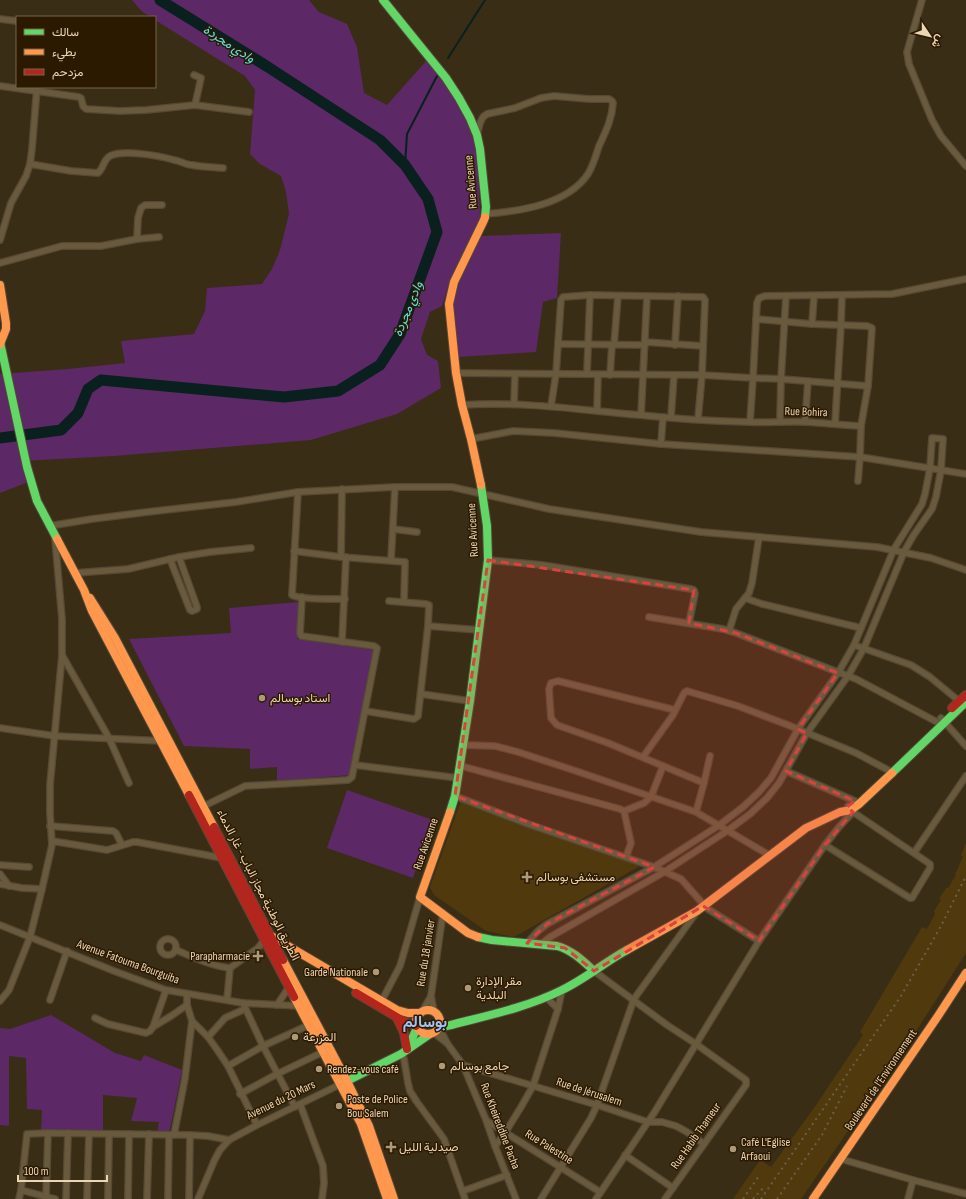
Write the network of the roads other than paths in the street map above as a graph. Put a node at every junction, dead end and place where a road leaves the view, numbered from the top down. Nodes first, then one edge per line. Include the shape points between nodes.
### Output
1 (383, 0) edge
2 (922, 0) edge
3 (0, 19) edge
4 (16, 21) edge
5 (194, 75) dead end
6 (0, 86) edge
7 (16, 87) edge
8 (24, 88) edge
9 (36, 89) edge
10 (195, 105) junction
11 (249, 112) dead end
12 (477, 135) junction
13 (30, 164) junction
14 (966, 166) edge
15 (223, 168) dead end
16 (162, 205) dead end
17 (486, 214) junction
18 (160, 237) dead end
19 (137, 238) junction
20 (0, 240) edge
21 (0, 263) edge
22 (966, 279) edge
23 (0, 285) edge
24 (590, 295) junction
25 (842, 295) junction
26 (618, 296) junction
27 (647, 296) junction
28 (678, 296) junction
29 (786, 296) junction
30 (814, 296) junction
31 (756, 319) junction
32 (785, 322) junction
33 (812, 324) junction
34 (841, 325) junction
35 (0, 343) edge
36 (558, 344) junction
37 (588, 344) junction
38 (645, 344) junction
39 (613, 345) junction
40 (675, 345) junction
41 (703, 346) junction
42 (456, 373) junction
43 (514, 374) junction
44 (556, 374) junction
45 (587, 374) junction
46 (598, 375) junction
47 (610, 375) junction
48 (642, 375) junction
49 (674, 375) junction
50 (702, 375) junction
51 (753, 378) junction
52 (781, 379) junction
53 (808, 381) junction
54 (838, 383) junction
55 (868, 386) junction
56 (514, 404) junction
57 (462, 405) junction
58 (551, 406) junction
59 (597, 410) junction
60 (641, 415) junction
61 (663, 416) junction
62 (671, 417) junction
63 (698, 419) junction
64 (750, 422) junction
65 (780, 422) junction
66 (805, 422) junction
67 (835, 424) junction
68 (861, 426) junction
69 (471, 439) junction
70 (661, 444) junction
71 (860, 457) junction
72 (930, 468) junction
73 (940, 470) junction
74 (966, 474) edge
75 (858, 481) dead end
76 (395, 487) junction
77 (342, 489) junction
78 (298, 492) junction
79 (483, 495) junction
80 (49, 526) junction
81 (393, 529) junction
82 (418, 532) dead end
83 (55, 537) junction
84 (759, 537) junction
85 (251, 548) dead end
86 (894, 549) junction
87 (294, 552) junction
88 (904, 552) junction
89 (179, 557) junction
90 (343, 557) junction
91 (170, 559) junction
92 (391, 560) junction
93 (488, 560) junction
94 (966, 570) edge
95 (75, 573) junction
96 (302, 597) junction
97 (745, 598) junction
98 (345, 599) junction
99 (389, 601) dead end
100 (404, 602) junction
101 (649, 617) dead end
102 (689, 623) junction
103 (428, 626) junction
104 (861, 628) junction
105 (479, 630) junction
106 (729, 631) junction
107 (342, 642) junction
108 (854, 645) junction
109 (864, 648) junction
110 (62, 655) junction
111 (838, 673) junction
112 (848, 676) junction
113 (421, 694) junction
114 (966, 695) edge
115 (470, 701) junction
116 (963, 702) edge
117 (675, 710) junction
118 (365, 711) junction
119 (941, 721) junction
120 (0, 728) edge
121 (798, 729) junction
122 (807, 733) junction
123 (55, 736) junction
124 (109, 738) junction
125 (164, 741) junction
126 (464, 745) junction
127 (966, 746) edge
128 (710, 756) dead end
129 (643, 757) junction
130 (355, 765) junction
131 (461, 766) junction
132 (663, 766) junction
133 (888, 770) junction
134 (786, 771) junction
135 (966, 776) edge
136 (458, 778) junction
137 (129, 782) dead end
138 (704, 783) junction
139 (190, 789) junction
140 (455, 796) junction
141 (651, 797) junction
142 (854, 801) junction
143 (204, 806) junction
144 (850, 809) junction
145 (624, 812) junction
146 (696, 812) junction
147 (50, 826) junction
148 (718, 826) junction
149 (726, 830) junction
150 (52, 841) junction
151 (122, 845) junction
152 (825, 845) junction
153 (914, 853) junction
154 (770, 855) junction
155 (626, 857) junction
156 (225, 858) junction
157 (0, 865) edge
158 (29, 867) dead end
159 (654, 867) junction
160 (664, 872) junction
161 (0, 874) edge
162 (0, 884) edge
163 (9, 886) junction
164 (42, 889) junction
165 (420, 897) junction
166 (701, 908) junction
167 (444, 913) junction
168 (0, 925) edge
169 (30, 937) junction
170 (268, 938) junction
171 (758, 941) junction
172 (527, 943) junction
173 (542, 945) junction
174 (273, 946) junction
175 (258, 948) junction
176 (176, 950) dead end
177 (67, 951) junction
178 (230, 968) junction
179 (594, 971) junction
180 (966, 973) edge
181 (289, 987) junction
182 (166, 990) junction
183 (562, 990) junction
184 (186, 994) junction
185 (431, 996) junction
186 (546, 997) junction
187 (634, 999) junction
188 (50, 1000) dead end
189 (227, 1000) junction
190 (0, 1001) edge
191 (380, 1004) junction
192 (187, 1005) junction
193 (277, 1005) junction
194 (244, 1006) junction
195 (299, 1006) junction
196 (558, 1009) junction
197 (421, 1012) junction
198 (434, 1012) junction
199 (95, 1018) dead end
200 (397, 1018) junction
201 (192, 1021) junction
202 (309, 1025) junction
203 (153, 1027) junction
204 (416, 1027) junction
205 (436, 1028) junction
206 (208, 1037) junction
207 (696, 1044) junction
208 (263, 1046) junction
209 (323, 1052) junction
210 (404, 1052) junction
211 (464, 1065) junction
212 (228, 1066) junction
213 (277, 1074) junction
214 (343, 1083) junction
215 (533, 1086) junction
216 (240, 1094) junction
217 (297, 1105) junction
218 (597, 1105) junction
219 (486, 1120) junction
220 (648, 1122) junction
221 (257, 1125) junction
222 (48, 1133) junction
223 (68, 1133) junction
224 (505, 1133) junction
225 (89, 1134) junction
226 (109, 1134) junction
227 (129, 1134) junction
228 (149, 1134) junction
229 (171, 1135) junction
230 (190, 1135) junction
231 (229, 1140) junction
232 (704, 1144) junction
233 (495, 1146) junction
234 (625, 1154) junction
235 (841, 1159) junction
236 (561, 1168) junction
237 (507, 1175) junction
238 (913, 1180) junction
239 (673, 1188) junction
240 (21, 1190) junction
241 (463, 1191) junction
242 (600, 1192) junction
243 (966, 1194) edge
244 (43, 1197) edge
245 (19, 1199) edge
246 (55, 1199) edge
247 (66, 1199) edge
248 (88, 1199) edge
249 (108, 1199) edge
250 (128, 1199) edge
251 (147, 1199) edge
252 (168, 1199) edge
253 (189, 1199) edge
254 (198, 1199) edge
255 (322, 1199) edge
256 (387, 1199) edge
257 (394, 1199) edge
258 (466, 1199) edge
259 (516, 1199) edge
260 (541, 1199) edge
261 (596, 1199) edge
262 (665, 1199) edge
263 (813, 1199) edge
264 (908, 1199) edge

1 - 12 main road, Rue Avicenne via 446,78
2 - 14 street via 907,52 909,64 932,120 941,136
3 - 4 street
5 - 10 street via 201,78
6 - 7 street
8 - 9 street
9 - 10 street via 79,97 84,108 90,109 120,111
9 - 13 street
10 - 11 street
12 - 17 main road, Rue Avicenne
12 - 17 street via 480,123 487,114 515,108 541,98 554,96 609,99 613,102 611,119 590,170 577,186 556,200 526,209
13 - 15 street via 98,173 109,156 135,153 176,160 192,166
13 - 20 street via 11,202
16 - 19 street via 145,205 141,208
17 - 42 main road, Rue Avicenne via 451,292 450,314
18 - 19 street
19 - 21 street via 101,246 62,246
22 - 25 street via 896,294
23 - 35 main road via 6,329
24 - 26 street
24 - 36 street via 562,298
24 - 37 street
25 - 30 street
25 - 34 street
26 - 27 street
26 - 39 street
27 - 28 street
27 - 38 street
28 - 40 street
28 - 41 street via 705,298
29 - 30 street
29 - 31 street via 760,297
29 - 32 street
30 - 33 street
31 - 32 street
31 - 51 street
32 - 33 street
32 - 52 street
33 - 34 street
34 - 54 street
34 - 55 street via 872,328
35 - 80 main road, الطريق الوطنية مجاز الباب - غار الدماء via 27,467 37,501
36 - 37 street
36 - 44 street
37 - 39 street
37 - 45 street
38 - 39 street
38 - 40 street
38 - 48 street
39 - 47 street
40 - 41 street
41 - 50 street
42 - 43 street
42 - 57 main road, Rue Avicenne
43 - 44 street
43 - 56 street
44 - 45 street
44 - 58 street
45 - 46 street
46 - 47 street
46 - 59 street
47 - 48 street
48 - 49 street
48 - 60 street
49 - 50 street
49 - 62 street
50 - 51 street
50 - 63 street
51 - 52 street
51 - 64 street
52 - 53 street
52 - 65 street
53 - 54 street
53 - 66 street
54 - 55 street
54 - 67 street
55 - 68 street
56 - 57 street, Rue Bohira
56 - 58 street, Rue Bohira
57 - 69 main road, Rue Avicenne
58 - 59 street, Rue Bohira
59 - 60 street, Rue Bohira
60 - 61 street, Rue Bohira
61 - 62 street, Rue Bohira
61 - 70 street
62 - 63 street, Rue Bohira
63 - 64 street, Rue Bohira
64 - 65 street, Rue Bohira
65 - 66 street, Rue Bohira
66 - 67 street, Rue Bohira
67 - 68 street, Rue Bohira
68 - 71 street
69 - 70 street via 525,431
69 - 79 main road, Rue Avicenne
70 - 71 street
71 - 72 street
71 - 75 street
72 - 73 street
72 - 73 street via 932,438 944,439
72 - 86 street via 922,504
73 - 74 street
73 - 88 street via 932,508
76 - 77 street
76 - 79 street via 452,487
76 - 81 street
77 - 78 street
77 - 90 street
78 - 80 street
78 - 87 street
79 - 84 street via 549,509 701,532
79 - 93 main road, Rue Avicenne
80 - 83 main road, الطريق الوطنية مجاز الباب - غار الدماء
81 - 82 street
81 - 92 street
83 - 95 main road, الطريق الوطنية مجاز الباب - غار الدماء
83 - 110 street via 62,619
84 - 86 street
84 - 97 street via 752,583
85 - 89 street
86 - 88 street
86 - 104 street
87 - 90 street
87 - 96 street via 292,595
88 - 94 street
88 - 109 street
89 - 91 street
89 - 91 street via 198,607 192,611
90 - 92 street
90 - 98 street
91 - 95 street via 128,569
92 - 100 street via 405,563
93 - 102 street via 691,589 695,594
93 - 105 main road, Rue Avicenne
95 - 125 main road, الطريق الوطنية مجاز الباب - غار الدماء via 98,608 118,653
96 - 98 street
96 - 107 street via 300,635
97 - 104 street
97 - 106 street via 736,609
98 - 107 street
99 - 100 street
100 - 103 street via 428,604
101 - 102 street
102 - 106 street
103 - 105 street
103 - 113 street
104 - 108 street
105 - 115 main road, Rue Avicenne
106 - 111 street
107 - 118 street via 377,648
108 - 109 street
108 - 111 street
109 - 112 street
109 - 116 street via 911,665
110 - 123 street
110 - 124 street
111 - 112 street
111 - 121 street
112 - 119 street
112 - 122 street
113 - 115 street
113 - 118 street via 416,718
114 - 116 main road
115 - 126 main road, Rue Avicenne
116 - 119 main road
117 - 121 street via 687,691 738,706
117 - 129 street
117 - 129 street via 558,681 551,683 551,718 557,725
118 - 130 street
119 - 127 street
119 - 133 main road
119 - 144 main road via 859,804
120 - 123 street
121 - 122 street
121 - 148 street via 771,778 743,808
122 - 133 street
122 - 134 street
123 - 124 street
123 - 147 street via 50,786
124 - 125 street
124 - 137 street
125 - 139 main road, الطريق الوطنية مجاز الباب - غار الدماء
126 - 131 main road, Rue Avicenne
126 - 141 street via 495,746 518,752
128 - 138 street
129 - 132 street
130 - 136 street
130 - 143 street via 352,777 348,780 245,786
131 - 136 main road, Rue Avicenne
131 - 145 street via 620,808
132 - 138 street
132 - 141 street
133 - 142 main road
134 - 142 street
134 - 149 street via 767,798 750,814
135 - 153 street
136 - 140 main road, Rue Avicenne
138 - 146 street
139 - 143 main road, الطريق الوطنية مجاز الباب - غار الدماء
139 - 156 main road, الطريق الوطنية مجاز الباب - غار الدماء
140 - 155 street
140 - 165 main road, Rue Avicenne
141 - 145 street
141 - 146 street
142 - 144 main road
143 - 156 main road, الطريق الوطنية مجاز الباب - غار الدماء
144 - 152 street
144 - 153 street
144 - 154 main road via 806,828
145 - 155 street via 631,843
146 - 148 street
147 - 150 street
147 - 151 street via 113,831
148 - 149 street
148 - 159 street
149 - 154 street
149 - 160 street
150 - 151 street via 107,850
150 - 164 street
151 - 156 street via 137,842
152 - 153 street via 910,898 931,866
152 - 171 street
154 - 166 main road
155 - 159 street
156 - 170 main road, الطريق الوطنية مجاز الباب - غار الدماء
157 - 158 street
159 - 160 street
159 - 172 street via 547,924
160 - 166 street via 681,879
160 - 173 street via 550,937
161 - 163 street
162 - 163 street
163 - 164 street
164 - 169 street
165 - 167 main road
165 - 191 street via 400,966
166 - 171 street
166 - 179 main road
166 - 187 street
167 - 172 main road via 475,936
167 - 185 street, Rue du 18 janvier
168 - 169 street, Avenue Fatouma Bourguiba
169 - 177 street, Avenue Fatouma Bourguiba
169 - 190 street via 9,990
170 - 174 main road, الطريق الوطنية مجاز الباب - غار الدماء
170 - 175 street
170 - 191 main road via 358,988
171 - 207 street
172 - 173 main road
173 - 179 main road via 565,948
174 - 175 street
174 - 181 main road, الطريق الوطنية مجاز الباب - غار الدماء
174 - 191 main road
174 - 214 main road, الطريق الوطنية مجاز الباب - غار الدماء
175 - 178 street
176 - 178 street via 220,967
177 - 182 street, Avenue Fatouma Bourguiba
177 - 188 street
178 - 189 street
179 - 183 main road
179 - 187 street
180 - 235 main road, Boulevard de l'Environnement
181 - 193 street
181 - 195 main road, الطريق الوطنية مجاز الباب - غار الدماء
182 - 184 street, Avenue Fatouma Bourguiba
182 - 203 street
183 - 186 main road
183 - 196 street
184 - 189 street, Avenue Fatouma Bourguiba
184 - 192 street
185 - 197 street
185 - 198 street
186 - 196 street
186 - 205 main road
187 - 207 street
187 - 218 street
189 - 194 street, Avenue Fatouma Bourguiba
191 - 197 main road via 402,1012
191 - 200 main road
192 - 201 street
192 - 203 street
193 - 194 street, Avenue Fatouma Bourguiba
193 - 195 street, Avenue Fatouma Bourguiba
194 - 206 street via 224,1018
194 - 208 street
195 - 202 main road, الطريق الوطنية مجاز الباب - غار الدماء
196 - 215 street
197 - 198 main road
197 - 204 main road via 417,1017
198 - 205 main road via 438,1015
199 - 203 street via 144,1033 148,1033
200 - 204 main road
200 - 210 main road via 405,1036
201 - 206 street
201 - 229 street via 185,1078
202 - 208 street
202 - 209 main road, الطريق الوطنية مجاز الباب - غار الدماء
204 - 205 main road via 424,1034
204 - 210 main road
205 - 210 main road, Avenue du 20 Mars via 417,1045
205 - 211 street, Rue Kheireddine Pacha
206 - 212 street
207 - 220 street
207 - 232 street, Rue Habib Thameur via 747,1083
208 - 212 street
208 - 213 street
209 - 213 street
209 - 214 main road, الطريق الوطنية مجاز الباب - غار الدماء
210 - 214 main road, Avenue du 20 Mars
210 - 241 street via 410,1091 444,1139
211 - 215 street, Rue de Jérusalem
211 - 219 street, Rue Kheireddine Pacha
212 - 216 street
213 - 216 street
213 - 217 street
214 - 217 street, Avenue du 20 Mars
214 - 256 main road, الطريق الوطنية مجاز الباب - غار الدماء via 361,1124
214 - 257 main road, الطريق الوطنية مجاز الباب - غار الدماء via 369,1126
215 - 218 street, Rue de Jérusalem
215 - 224 street
216 - 221 street
217 - 221 street, Avenue du 20 Mars
217 - 255 street via 323,1166
218 - 220 street, Rue de Jérusalem
218 - 236 street
219 - 224 street, Rue Palestine
219 - 233 street, Rue Kheireddine Pacha
220 - 232 street, Rue de Jérusalem via 676,1126
220 - 234 street
221 - 231 street, Avenue du 20 Mars
222 - 223 street
222 - 240 street via 26,1134
222 - 244 street
223 - 225 street
223 - 247 street
224 - 233 street
224 - 236 street, Rue Palestine
225 - 226 street
225 - 248 street
226 - 227 street
226 - 249 street
227 - 228 street
227 - 250 street
228 - 229 street
228 - 251 street
229 - 230 street
229 - 252 street
230 - 231 street
230 - 253 street
231 - 254 street, Avenue du 20 Mars via 215,1159
232 - 239 street, Rue Habib Thameur
233 - 237 street, Rue Kheireddine Pacha
234 - 239 street
234 - 242 street
235 - 238 street
235 - 263 main road, Boulevard de l'Environnement
236 - 242 street, Rue Palestine
236 - 260 street
237 - 241 street
237 - 259 street, Rue Kheireddine Pacha
238 - 243 street
238 - 264 street
239 - 262 street, Rue Habib Thameur
240 - 244 street
240 - 245 street
241 - 258 street
242 - 261 street
244 - 246 street

